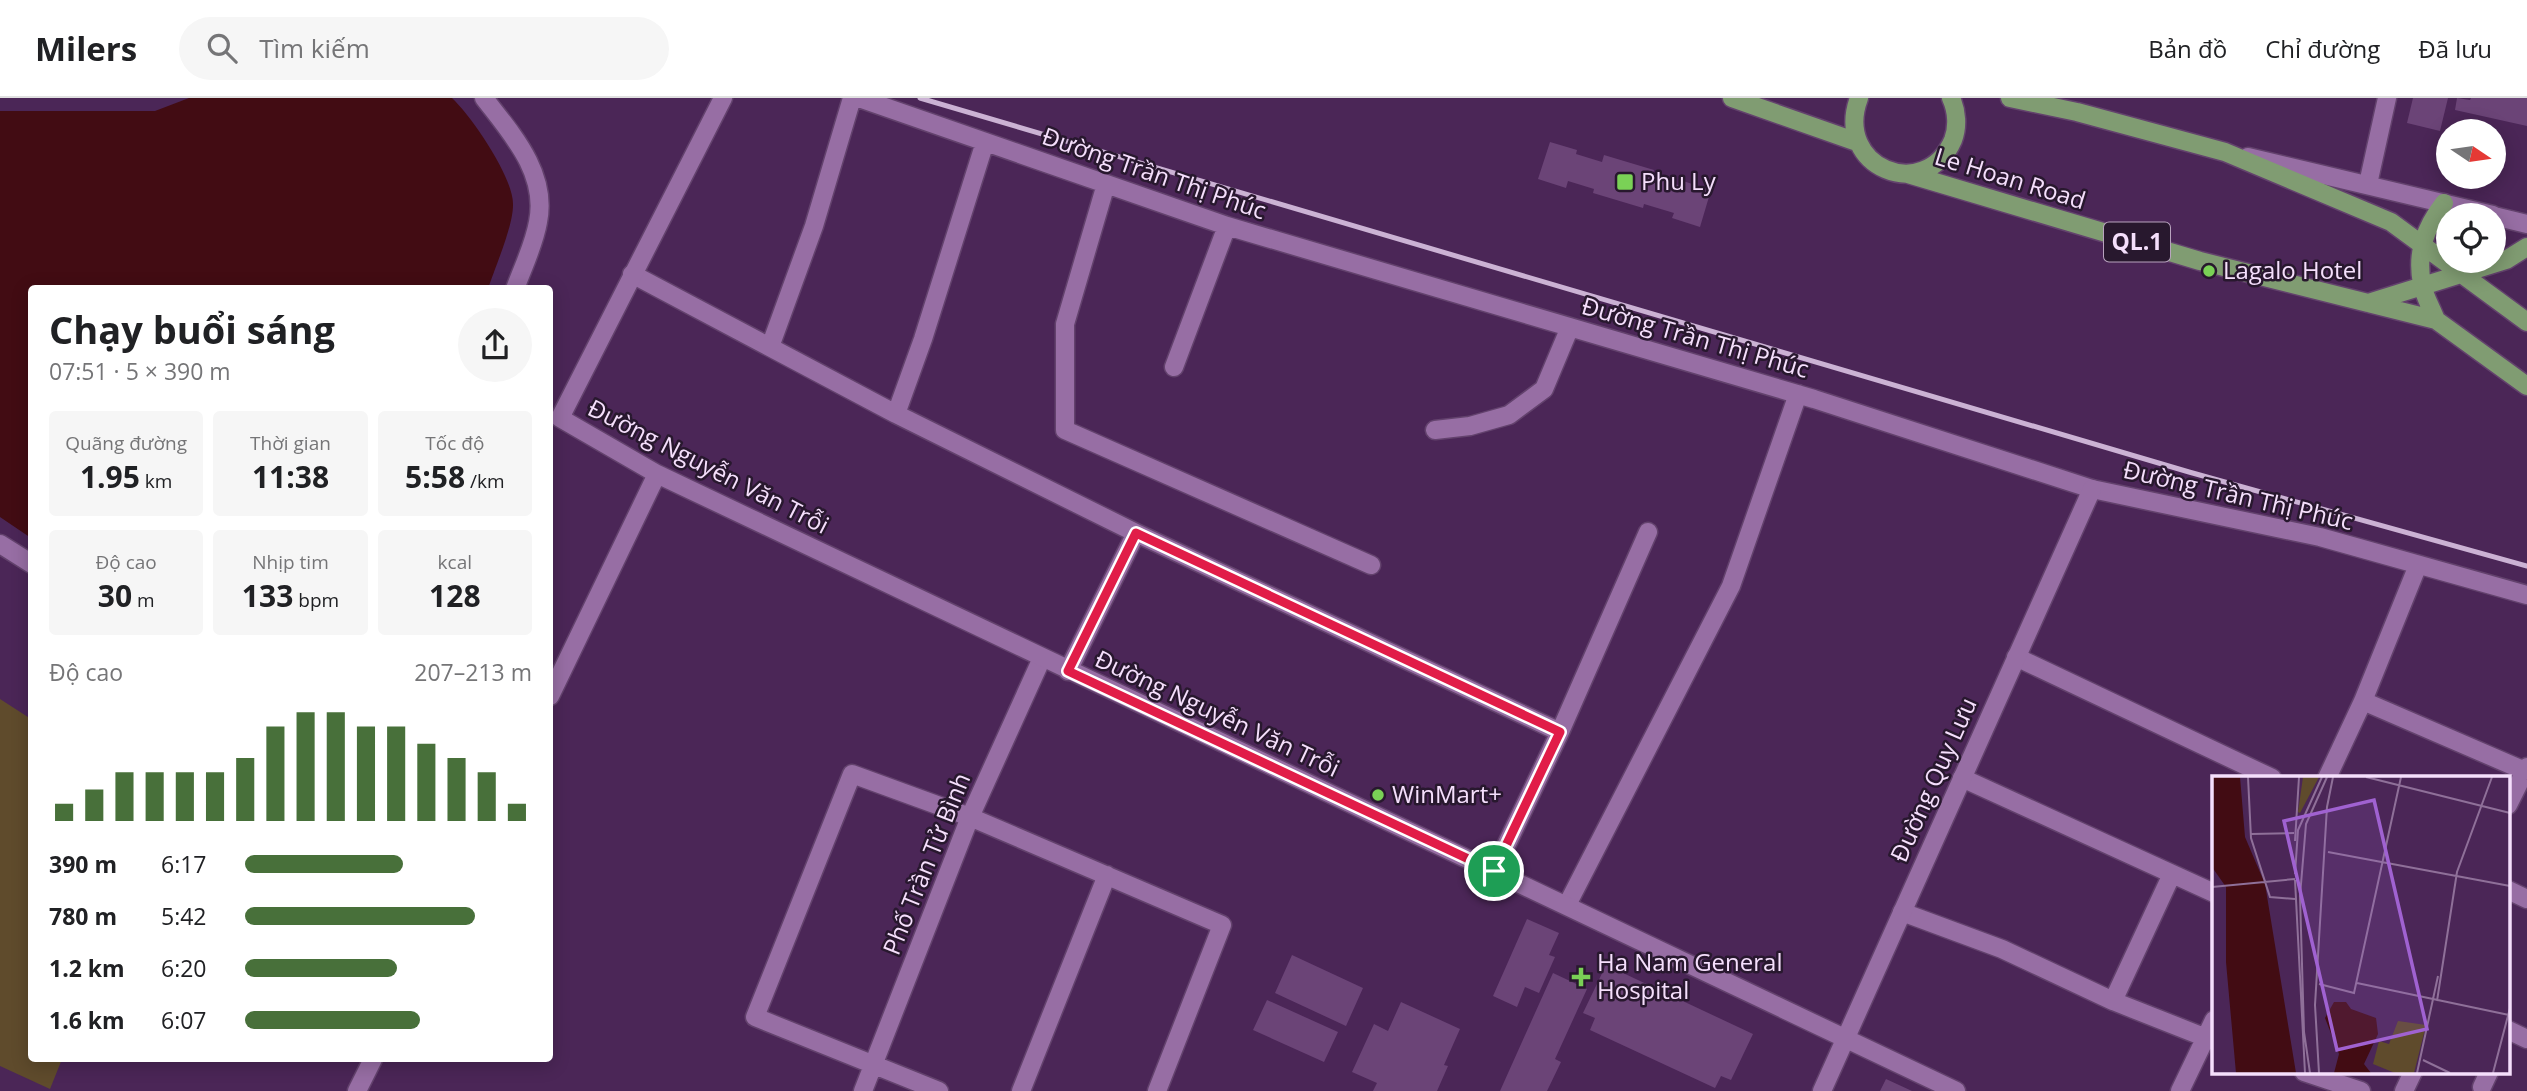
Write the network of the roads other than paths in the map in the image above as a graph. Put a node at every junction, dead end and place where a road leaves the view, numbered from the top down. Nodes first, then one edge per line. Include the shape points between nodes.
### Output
1 (484, 98) edge
2 (723, 98) edge
3 (852, 98) edge
4 (859, 98) edge
5 (1732, 98) edge
6 (1859, 98) edge
7 (1951, 98) edge
8 (2010, 98) edge
9 (2387, 98) edge
10 (985, 142) junction
11 (1857, 142) junction
12 (2225, 152) junction
13 (1908, 174) junction
14 (1106, 184) junction
15 (2368, 184) junction
16 (2444, 203) edge
17 (2436, 214) edge
18 (2506, 218) edge
19 (2527, 224) edge
20 (1227, 226) junction
21 (2422, 243) junction
22 (2527, 247) edge
23 (2436, 254) edge
24 (2506, 260) edge
25 (2459, 273) joint
26 (632, 274) junction
27 (516, 285) edge
28 (2422, 285) junction
29 (2368, 303) junction
30 (2436, 320) junction
31 (2527, 322) edge
32 (1570, 327) junction
33 (770, 347) junction
34 (1174, 367) dead end
35 (2527, 387) edge
36 (1798, 394) junction
37 (896, 414) junction
38 (555, 416) edge
39 (1435, 430) dead end
40 (657, 474) junction
41 (2092, 488) junction
42 (1648, 532) dead end
43 (1136, 533) junction
44 (0, 544) edge
45 (28, 562) edge
46 (1371, 565) dead end
47 (2418, 565) junction
48 (2527, 595) edge
49 (2016, 657) junction
50 (1042, 659) junction
51 (1068, 671) junction
52 (553, 690) edge
53 (2364, 701) junction
54 (1560, 732) junction
55 (2526, 769) edge
56 (2268, 776) edge
57 (2328, 776) edge
58 (1962, 778) junction
59 (2510, 801) edge
60 (970, 817) junction
61 (1494, 871) junction
62 (2172, 874) junction
63 (1107, 875) junction
64 (2510, 891) edge
65 (2212, 892) edge
66 (2527, 899) edge
67 (1566, 905) junction
68 (1902, 912) junction
69 (2113, 1001) junction
70 (2510, 1033) edge
71 (2527, 1039) edge
72 (1844, 1040) junction
73 (2209, 1040) edge
74 (372, 1062) edge
75 (873, 1063) junction
76 (2310, 1074) edge
77 (2412, 1074) edge
78 (357, 1091) edge
79 (863, 1091) edge
80 (939, 1091) edge
81 (1021, 1091) edge
82 (1157, 1091) edge
83 (1822, 1091) edge
84 (1956, 1091) edge
85 (2180, 1091) edge
86 (2361, 1091) edge
87 (2404, 1091) edge

1 - 27 street via 523,148 540,203 538,223
2 - 26 street, Đường Nguyễn Văn Trỗi
3 - 33 street via 814,226
4 - 10 street, Đường Trần Thị Phúc
5 - 11 main road
6 - 11 main road via 1853,127
7 - 13 main road via 1957,118 1949,149 1931,166
8 - 12 main road
9 - 15 street
10 - 14 street, Đường Trần Thị Phúc
10 - 37 street
11 - 13 main road, Le Hoan Road via 1877,166
12 - 15 street
12 - 21 main road via 2391,222
13 - 29 main road, Le Hoan Road / QL.1 via 2200,261
14 - 20 street, Đường Trần Thị Phúc
14 - 46 street via 1065,324 1065,430
15 - 16 street
17 - 21 main road
18 - 19 street
20 - 32 street, Đường Trần Thị Phúc
20 - 34 street
21 - 23 main road
21 - 28 main road
22 - 24 main road
25 - 28 main road
25 - 31 main road
26 - 33 street
26 - 38 street, Đường Nguyễn Văn Trỗi
28 - 29 main road
28 - 30 main road
29 - 30 main road, Le Hoan Road / QL.1
30 - 35 main road, Le Hoan Road / QL.1
32 - 36 street, Đường Trần Thị Phúc
32 - 39 street via 1544,389 1509,415
33 - 37 street
36 - 41 street, Đường Trần Thị Phúc
36 - 67 street via 1731,586
37 - 43 street
38 - 40 street, Đường Nguyễn Văn Trỗi
40 - 50 street, Đường Nguyễn Văn Trỗi
40 - 52 street
41 - 47 street, Đường Trần Thị Phúc via 2320,537
41 - 49 street, Đường Quy Lưu
42 - 54 street
43 - 51 street
43 - 54 street
44 - 45 street
47 - 48 street, Đường Trần Thị Phúc
47 - 53 street
49 - 56 street
49 - 58 street, Đường Quy Lưu
50 - 51 street, Đường Nguyễn Văn Trỗi
50 - 60 street, Phố Trần Tử Bình
51 - 61 street, Đường Nguyễn Văn Trỗi
53 - 55 street
53 - 57 street
54 - 61 street
55 - 59 street
58 - 62 street
58 - 68 street, Đường Quy Lưu
60 - 63 street
60 - 75 street, Phố Trần Tử Bình
60 - 75 street via 852,774 760,1004 755,1017
61 - 67 street, Đường Nguyễn Văn Trỗi
62 - 65 street
62 - 69 street
63 - 81 street
63 - 82 street via 1222,925
64 - 66 street
67 - 72 street, Đường Nguyễn Văn Trỗi
68 - 69 street via 2002,948
68 - 72 street, Đường Quy Lưu
69 - 73 street
70 - 71 street
72 - 83 street, Đường Quy Lưu
72 - 84 street, Đường Nguyễn Văn Trỗi
73 - 85 street
74 - 78 street
75 - 79 street, Phố Trần Tử Bình
75 - 80 street
76 - 86 street
77 - 87 street

